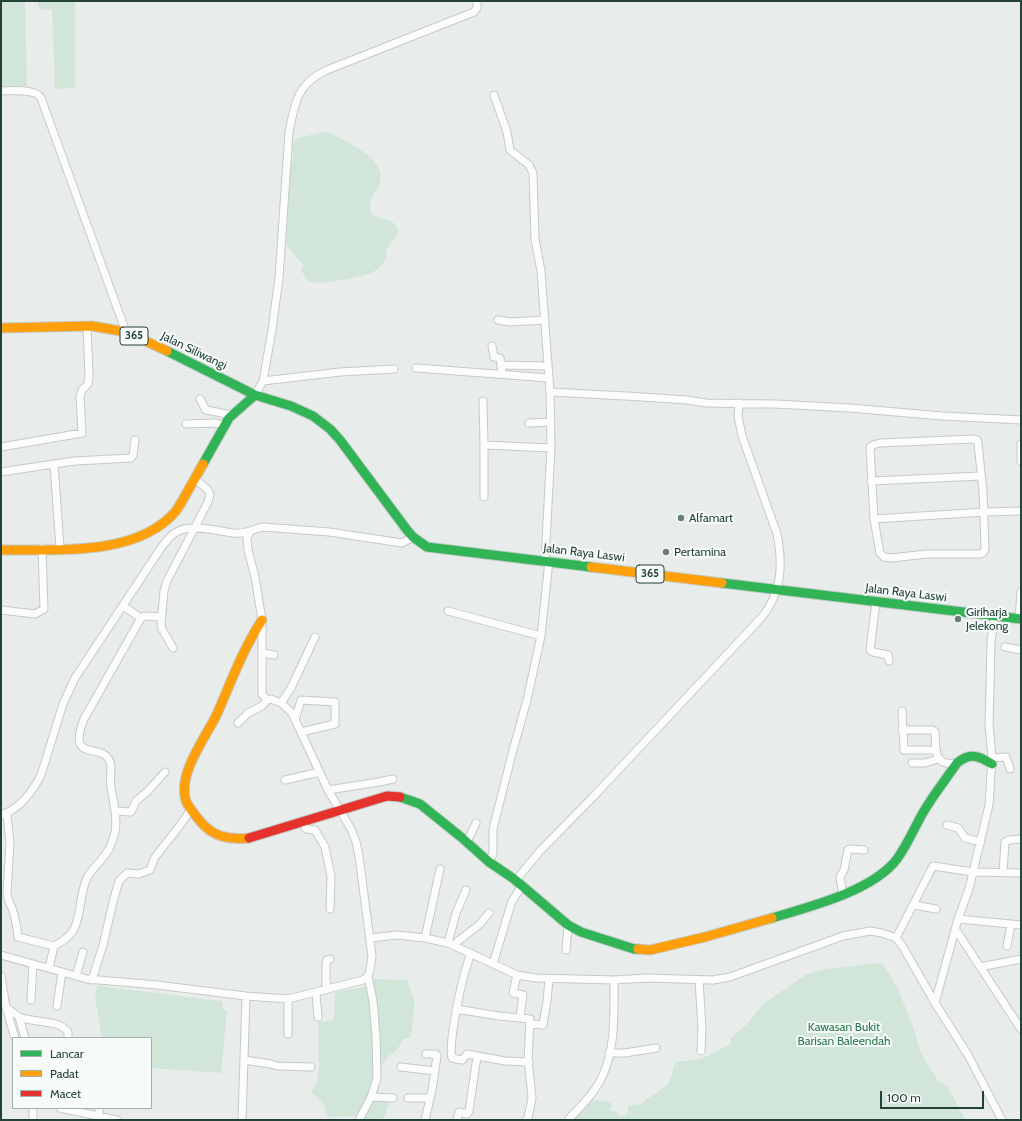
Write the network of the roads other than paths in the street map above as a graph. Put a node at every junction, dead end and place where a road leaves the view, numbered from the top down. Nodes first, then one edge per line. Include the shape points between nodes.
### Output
1 (477, 1) edge
2 (1, 91) edge
3 (494, 95) dead end
4 (498, 320) dead end
5 (545, 320) junction
6 (87, 326) junction
7 (1, 328) edge
8 (126, 332) junction
9 (492, 346) dead end
10 (501, 365) junction
11 (548, 366) junction
12 (416, 368) dead end
13 (394, 369) dead end
14 (502, 374) junction
15 (548, 378) junction
16 (263, 381) junction
17 (550, 392) junction
18 (255, 395) junction
19 (200, 399) dead end
20 (483, 401) dead end
21 (739, 404) junction
22 (232, 415) junction
23 (1021, 420) edge
24 (551, 422) junction
25 (529, 423) dead end
26 (186, 424) dead end
27 (225, 425) junction
28 (135, 440) dead end
29 (1021, 444) edge
30 (484, 445) junction
31 (1, 447) edge
32 (551, 448) junction
33 (1021, 461) edge
34 (54, 464) junction
35 (1, 472) edge
36 (981, 476) junction
37 (194, 479) junction
38 (872, 481) junction
39 (484, 498) dead end
40 (1021, 511) edge
41 (984, 512) junction
42 (874, 519) junction
43 (194, 528) junction
44 (250, 532) junction
45 (407, 541) junction
46 (42, 548) junction
47 (60, 548) junction
48 (1, 550) edge
49 (549, 561) junction
50 (776, 590) junction
51 (1021, 592) edge
52 (876, 602) junction
53 (123, 606) junction
54 (1, 610) edge
55 (448, 611) dead end
56 (995, 616) junction
57 (161, 617) junction
58 (141, 618) junction
59 (1020, 619) edge
60 (262, 620) junction
61 (542, 635) junction
62 (315, 638) dead end
63 (1005, 647) dead end
64 (173, 648) dead end
65 (1021, 650) edge
66 (262, 653) junction
67 (274, 655) dead end
68 (889, 662) dead end
69 (267, 700) junction
70 (281, 703) junction
71 (902, 711) dead end
72 (295, 720) junction
73 (238, 723) dead end
74 (902, 730) junction
75 (301, 732) junction
76 (936, 750) junction
77 (938, 759) junction
78 (992, 761) junction
79 (912, 763) dead end
80 (957, 763) junction
81 (1010, 769) dead end
82 (165, 772) dead end
83 (320, 772) junction
84 (393, 779) dead end
85 (285, 780) dead end
86 (328, 790) junction
87 (191, 809) junction
88 (115, 811) junction
89 (4, 814) edge
90 (343, 814) junction
91 (303, 822) junction
92 (476, 823) dead end
93 (947, 825) dead end
94 (1021, 839) edge
95 (467, 842) junction
96 (981, 842) junction
97 (864, 850) dead end
98 (489, 862) junction
99 (440, 869) dead end
100 (973, 872) junction
101 (1003, 873) junction
102 (1019, 873) dead end
103 (519, 883) junction
104 (466, 890) dead end
105 (843, 895) junction
106 (914, 905) junction
107 (936, 909) dead end
108 (330, 910) dead end
109 (490, 913) dead end
110 (958, 919) junction
111 (1011, 924) junction
112 (568, 925) junction
113 (1021, 925) edge
114 (956, 930) junction
115 (371, 938) junction
116 (425, 938) junction
117 (896, 938) junction
118 (453, 945) junction
119 (54, 946) junction
120 (1007, 946) dead end
121 (566, 950) dead end
122 (83, 952) dead end
123 (470, 953) junction
124 (1, 955) edge
125 (330, 959) dead end
126 (1021, 959) edge
127 (33, 964) junction
128 (492, 964) junction
129 (980, 966) junction
130 (48, 968) junction
131 (62, 972) junction
132 (517, 975) junction
133 (1, 976) edge
134 (76, 976) junction
135 (368, 976) junction
136 (549, 979) junction
137 (92, 980) junction
138 (614, 980) junction
139 (699, 980) junction
140 (326, 990) junction
141 (316, 993) junction
142 (246, 996) junction
143 (288, 999) junction
144 (31, 1000) dead end
145 (935, 1003) junction
146 (57, 1006) dead end
147 (6, 1007) junction
148 (456, 1009) junction
149 (20, 1017) junction
150 (318, 1017) dead end
151 (520, 1017) junction
152 (530, 1024) junction
153 (1021, 1029) edge
154 (288, 1034) dead end
155 (15, 1037) edge
156 (24, 1037) edge
157 (68, 1037) edge
158 (656, 1048) dead end
159 (702, 1051) dead end
160 (610, 1053) junction
161 (426, 1054) dead end
162 (478, 1057) junction
163 (244, 1060) junction
164 (529, 1062) junction
165 (311, 1067) dead end
166 (401, 1067) dead end
167 (435, 1071) junction
168 (371, 1097) junction
169 (393, 1098) dead end
170 (408, 1098) dead end
171 (430, 1098) junction
172 (33, 1109) edge
173 (65, 1109) edge
174 (99, 1109) edge
175 (99, 1116) junction
176 (33, 1120) edge
177 (117, 1120) edge
178 (242, 1120) edge
179 (359, 1120) edge
180 (425, 1120) edge
181 (457, 1120) edge
182 (526, 1120) edge
183 (568, 1120) edge
184 (1002, 1120) edge

1 - 16 street via 474,12 326,70 302,88 293,111 289,132 279,278
2 - 8 street via 39,94
3 - 5 street via 507,132 509,148 529,165 533,173 535,239 540,261
4 - 5 street
5 - 11 street
6 - 7 main road, Jalan Siliwangi / 365
6 - 8 main road, Jalan Siliwangi / 365
6 - 31 street via 89,378 88,384 80,393 82,433
8 - 18 main road, Jalan Siliwangi / 365
9 - 10 street via 494,357 500,358
10 - 11 street
10 - 14 street
11 - 15 street
12 - 14 street
13 - 16 street via 347,371
14 - 15 street
15 - 17 street
16 - 18 street
17 - 21 street
17 - 24 street
18 - 22 main road
18 - 45 main road, Jalan Raya Laswi / 365 via 313,416 330,429 340,440
19 - 22 street via 206,410
20 - 30 street
21 - 23 street via 850,408
21 - 50 street via 738,416 742,436 780,548 780,575
22 - 27 main road
24 - 25 street
24 - 32 street
26 - 27 street via 214,422
27 - 37 main road
28 - 34 street via 131,458
29 - 33 street
30 - 32 street
30 - 39 street
32 - 49 street
34 - 35 street
34 - 47 street
36 - 38 street
36 - 38 street via 978,443 973,439 873,445 869,451
36 - 41 street
37 - 43 street via 210,494
37 - 47 main road via 176,511 163,523 137,538 92,548
38 - 42 street
40 - 41 street
41 - 42 street
41 - 42 street via 985,548 980,554 884,557 880,553
43 - 44 street via 233,533
43 - 53 street via 181,530 167,540
43 - 57 street via 167,581
44 - 45 street via 263,527
44 - 60 street via 247,538 248,550
45 - 49 main road, Jalan Raya Laswi / 365 via 427,547
46 - 47 main road
46 - 48 main road
46 - 54 street via 44,609 35,614
49 - 50 main road, Jalan Raya Laswi / 365
49 - 61 street
50 - 52 main road, Jalan Raya Laswi / 365
50 - 103 street via 771,606 762,617 594,797 540,851
51 - 59 street
52 - 56 main road, Jalan Raya Laswi / 365
52 - 68 street via 870,650 886,654
53 - 58 street
53 - 89 street via 75,678 63,704 37,783 16,808
55 - 61 street
56 - 59 main road, Jalan Raya Laswi / 365
56 - 78 street via 991,641 989,724
57 - 58 street
57 - 64 street via 162,629
58 - 88 street via 84,719 78,735 82,747 100,752 107,757
60 - 66 street
60 - 87 main road via 251,636 210,728 190,764 185,796
61 - 98 street via 493,829 493,854
62 - 70 street
63 - 65 street
66 - 67 street
66 - 69 street via 262,694
69 - 70 street
69 - 73 street
70 - 72 street via 292,713
71 - 74 street
72 - 75 street
72 - 75 street via 301,700 335,702 335,724
74 - 76 street via 933,730
74 - 76 street via 904,750
75 - 83 street
76 - 77 street
77 - 79 street
77 - 80 street via 944,763
78 - 80 main road via 979,756 964,758
78 - 81 street via 1006,757
78 - 96 street via 989,805
80 - 105 main road via 924,811 897,859 878,875
82 - 88 street via 136,801 131,812
83 - 85 street
83 - 86 street
84 - 86 street
86 - 90 street
87 - 91 main road via 210,831 220,838 233,840 252,838
87 - 137 street via 184,822 155,858 150,870 139,874 127,873 119,881
88 - 119 street via 115,830 110,847 83,889 77,922 65,940
89 - 119 street via 9,826 10,843 7,900 17,923 18,937
90 - 91 main road
90 - 95 main road via 387,796 405,798 420,804
90 - 115 street via 356,842
91 - 108 street via 306,829 317,832 325,847 331,876
92 - 95 street
93 - 96 street via 958,828 965,838
94 - 101 street via 1005,842
95 - 98 main road
96 - 100 street
97 - 105 street via 848,850 840,877
98 - 103 main road
99 - 116 street
100 - 101 street
100 - 106 street via 933,866
100 - 110 street
101 - 102 street
103 - 112 main road
103 - 128 street
104 - 118 street via 456,913
105 - 112 main road via 780,916 650,950 634,949 581,932
106 - 107 street
106 - 117 street
109 - 118 street
110 - 111 street
110 - 114 street
111 - 113 street
111 - 120 street
112 - 121 street
114 - 129 street
114 - 145 street
115 - 116 street via 397,935
115 - 135 street via 372,956
116 - 118 street
117 - 139 street via 870,931 843,936 730,977
117 - 145 street
118 - 123 street
119 - 130 street
122 - 134 street
123 - 128 street
123 - 148 street
124 - 127 street
125 - 140 street via 326,963
126 - 129 street
127 - 130 street
127 - 144 street
128 - 132 street
129 - 153 street
130 - 131 street
131 - 134 street
131 - 146 street
132 - 136 street
132 - 151 street via 513,993 523,995
133 - 147 street
134 - 137 street
135 - 140 street via 363,980
135 - 168 street via 376,1036 377,1078
136 - 138 street
136 - 152 street via 543,1025
137 - 142 street
138 - 139 street
138 - 160 street
139 - 159 street
140 - 141 street
141 - 143 street
141 - 150 street
142 - 143 street
142 - 163 street
143 - 154 street
145 - 184 street via 968,1055
147 - 149 street
147 - 155 street
148 - 151 street
148 - 162 street via 452,1058 462,1060 466,1054
149 - 156 street
149 - 157 street via 66,1029
151 - 152 street via 530,1018
152 - 164 street
158 - 160 street
160 - 183 street via 601,1080
161 - 167 street via 436,1055
162 - 164 street
162 - 181 street via 469,1111 468,1114 459,1112
163 - 165 street via 277,1066
163 - 178 street
164 - 182 street via 532,1098
166 - 167 street
167 - 171 street
168 - 169 street
168 - 179 street
170 - 171 street
171 - 180 street
172 - 176 street
173 - 175 street
174 - 175 street
175 - 177 street

